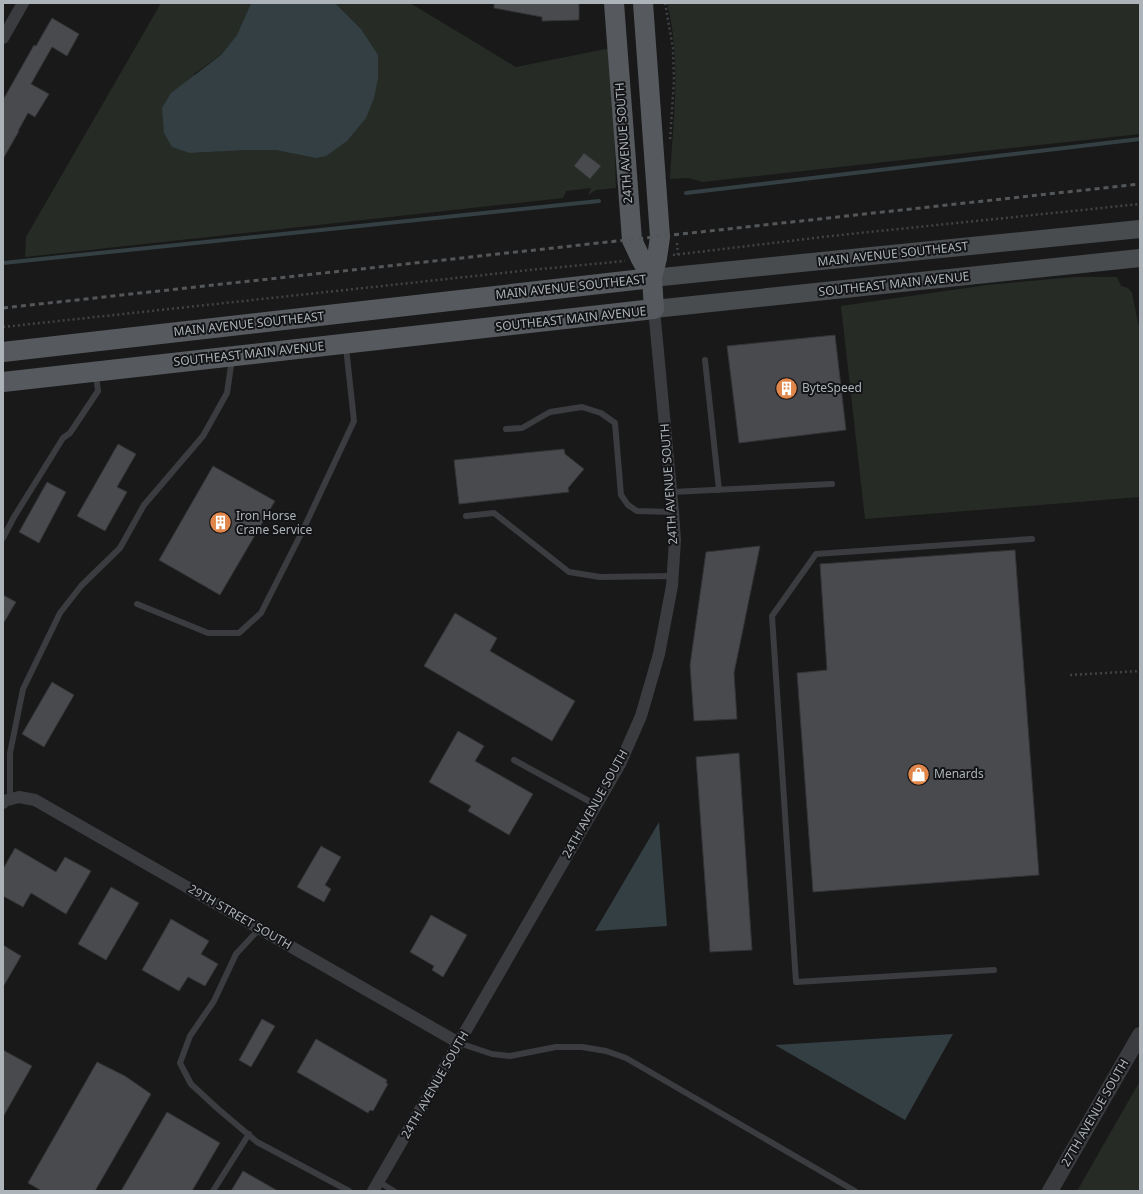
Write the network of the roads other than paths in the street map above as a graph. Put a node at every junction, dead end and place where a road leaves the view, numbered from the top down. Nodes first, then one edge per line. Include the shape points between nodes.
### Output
1 (23, 3) edge
2 (614, 3) edge
3 (643, 3) edge
4 (3, 38) edge
5 (1140, 229) edge
6 (1140, 258) edge
7 (649, 259) junction
8 (652, 278) junction
9 (654, 309) junction
10 (346, 344) junction
11 (3, 352) edge
12 (233, 356) junction
13 (705, 360) dead end
14 (96, 371) junction
15 (3, 382) edge
16 (506, 429) dead end
17 (832, 484) dead end
18 (719, 490) junction
19 (672, 492) junction
20 (673, 512) junction
21 (466, 516) dead end
22 (3, 538) edge
23 (1032, 539) dead end
24 (673, 576) junction
25 (137, 604) dead end
26 (514, 760) dead end
27 (11, 800) edge
28 (596, 805) junction
29 (260, 928) junction
30 (994, 970) dead end
31 (1140, 1035) edge
32 (459, 1042) junction
33 (249, 1134) junction
34 (376, 1186) edge
35 (213, 1191) edge
36 (349, 1191) edge
37 (394, 1191) edge
38 (855, 1191) edge
39 (1050, 1191) edge

1 - 4 street
2 - 7 main road, 24TH AVENUE SOUTH via 632,240
3 - 7 main road, 24TH AVENUE SOUTH via 660,237
5 - 8 main road, MAIN AVENUE SOUTHEAST
6 - 9 main road, SOUTHEAST MAIN AVENUE
7 - 8 main road, 24TH AVENUE SOUTH
8 - 9 main road, 24TH AVENUE SOUTH
8 - 11 main road, MAIN AVENUE SOUTHEAST
9 - 10 main road, SOUTHEAST MAIN AVENUE
9 - 19 street, 24TH AVENUE SOUTH
10 - 12 main road, SOUTHEAST MAIN AVENUE
10 - 25 lane via 354,421 261,613 240,633 208,634
12 - 14 main road, SOUTHEAST MAIN AVENUE
12 - 27 lane via 227,393 203,436 144,505 120,548 81,586 60,613 23,689 10,753
13 - 18 lane
14 - 15 main road, SOUTHEAST MAIN AVENUE
14 - 22 lane via 98,391 70,433 62,438
16 - 20 lane via 522,428 550,412 582,407 601,413 615,423 621,495 637,511
17 - 18 lane
18 - 19 lane
19 - 20 street, 24TH AVENUE SOUTH
20 - 24 street, 24TH AVENUE SOUTH
21 - 24 lane via 494,513 569,572 600,577
23 - 30 lane via 816,554 772,616 796,982
24 - 28 street, 24TH AVENUE SOUTH via 660,654 641,716 620,764
26 - 28 lane
27 - 29 street, 29TH STREET SOUTH via 35,800
28 - 32 street, 24TH AVENUE SOUTH
29 - 32 street, 29TH STREET SOUTH
29 - 33 lane via 236,954 214,1001 190,1036 180,1063 191,1084
31 - 39 street, 27TH AVENUE SOUTH
32 - 34 street, 24TH AVENUE SOUTH
32 - 38 lane via 492,1054 510,1056 556,1047 606,1050 633,1062
33 - 35 lane
33 - 36 lane via 257,1142
34 - 37 lane

